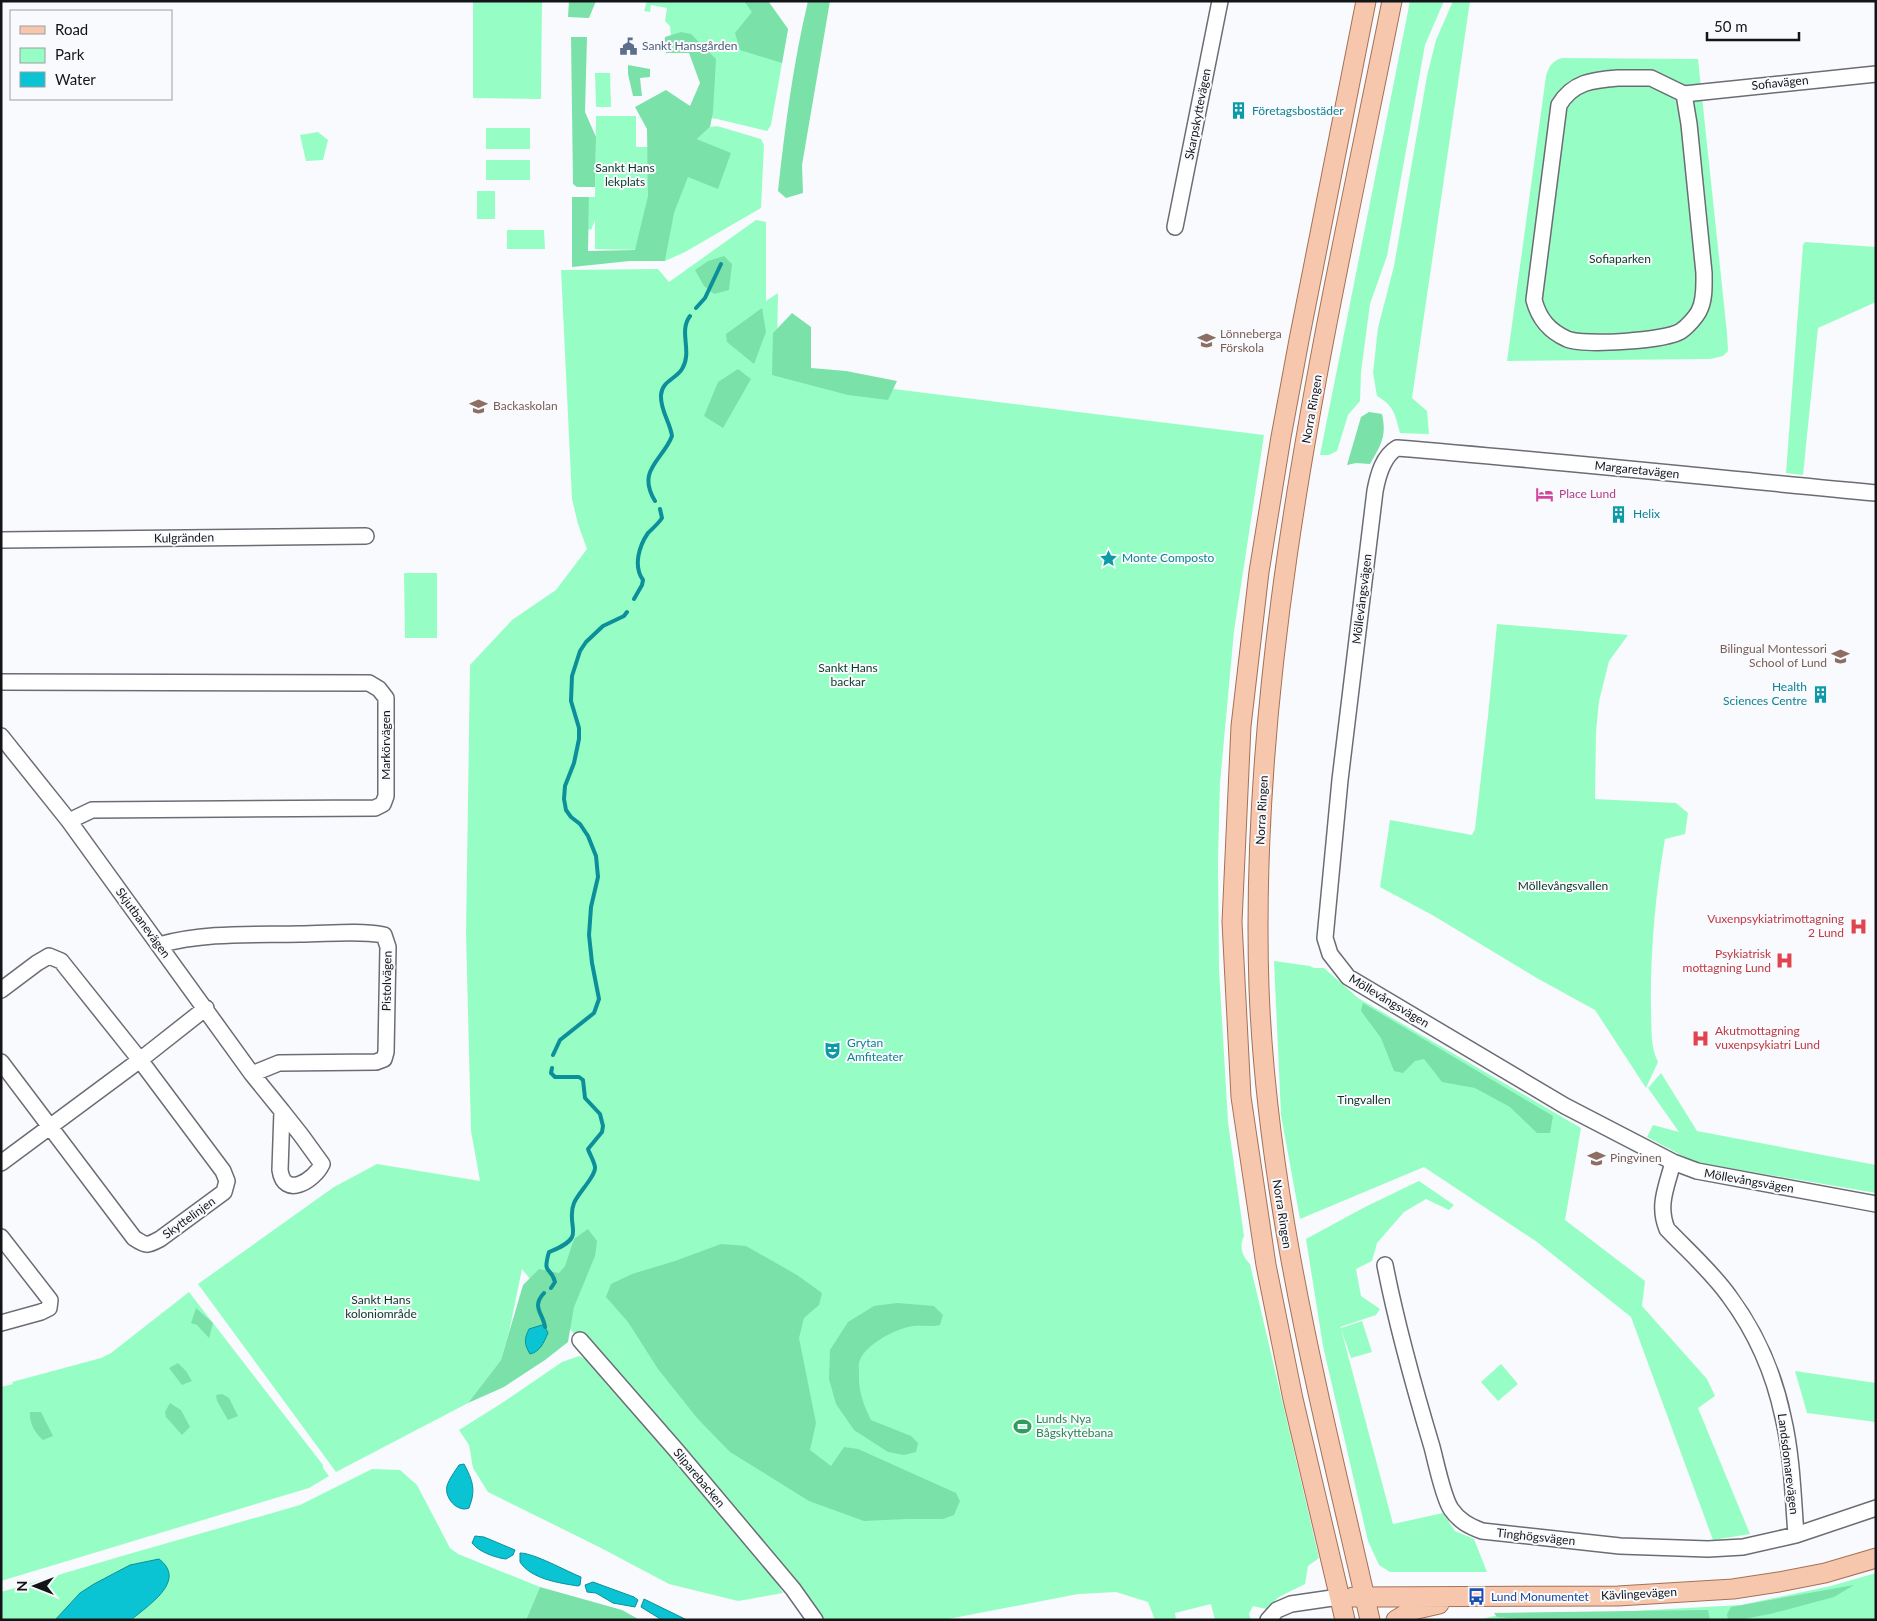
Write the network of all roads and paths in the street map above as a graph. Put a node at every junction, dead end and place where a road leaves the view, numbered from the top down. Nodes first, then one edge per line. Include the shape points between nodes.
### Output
1 (1220, 1) edge
2 (1366, 1) edge
3 (1392, 1) edge
4 (1876, 74) edge
5 (1684, 94) junction
6 (1175, 227) dead end
7 (1397, 448) joint
8 (1876, 493) edge
9 (366, 536) dead end
10 (1, 540) edge
11 (1, 682) edge
12 (1, 736) edge
13 (69, 821) junction
14 (159, 945) junction
15 (1, 990) edge
16 (206, 1008) junction
17 (140, 1060) junction
18 (1, 1062) edge
19 (252, 1074) junction
20 (282, 1111) dead end
21 (51, 1127) junction
22 (1673, 1162) junction
23 (1, 1163) edge
24 (1876, 1204) edge
25 (1, 1237) edge
26 (1385, 1265) dead end
27 (1, 1323) edge
28 (580, 1340) dead end
29 (1876, 1508) edge
30 (1796, 1535) junction
31 (1876, 1558) edge
32 (1339, 1597) junction
33 (1469, 1597) junction
34 (1365, 1598) junction
35 (815, 1620) edge
36 (1268, 1620) edge
37 (1345, 1620) edge
38 (1370, 1620) edge
39 (1396, 1620) edge

1 - 6 street, Skarpskyttevägen
2 - 32 main road, Norra Ringen via 1286,408 1259,572 1241,726 1232,922 1241,1097 1266,1265
3 - 34 main road, Norra Ringen via 1324,341 1284,577 1266,728 1259,911 1259,989 1280,1207
4 - 5 street, Sofiavägen
5 - 5 street via 1651,78 1594,80 1566,94 1558,105 1534,300 1541,320 1569,340 1628,341 1666,337 1681,331 1700,311 1704,273
7 - 8 street, Margaretavägen
7 - 22 street, Möllevångsvägen via 1386,459 1375,490 1329,882 1327,947 1348,977 1565,1106
9 - 10 street, Kulgränden
11 - 13 street, Markörvägen via 369,683 386,698 386,796 383,804 375,808 92,810
12 - 13 street, Skjutbanevägen
13 - 14 street, Skjutbanevägen
14 - 16 street, Skjutbanevägen
14 - 19 street, Pistolvägen via 183,938 215,936 384,935 388,947 384,1059 376,1062 279,1063
15 - 17 street, Skyttelinjen via 49,956 61,961
16 - 17 street
16 - 19 street, Skjutbanevägen
17 - 21 street
17 - 21 street, Skyttelinjen via 224,1171 227,1181 224,1192 160,1239 144,1245 134,1238
18 - 21 street, Skyttelinjen
19 - 20 street, Skjutbanevägen
21 - 23 street
22 - 24 street, Möllevångsvägen via 1697,1171
22 - 30 street, Landsdomarevägen via 1662,1216 1667,1229 1728,1294 1755,1338 1772,1378 1789,1455
25 - 27 street via 50,1300 49,1308 41,1312
26 - 30 street, Tinghögsvägen via 1395,1314 1450,1508 1469,1526 1482,1531 1620,1546 1708,1549 1743,1546
28 - 35 street, Sliparebacken via 780,1574
29 - 30 street, Tinghögsvägen
31 - 33 main road, Kävlingevägen via 1825,1573 1733,1589 1618,1596
32 - 34 main road, Kävlingevägen
32 - 36 street via 1291,1604 1277,1610
32 - 37 main road, Norra Ringen
33 - 34 main road, Kävlingevägen
33 - 39 main road via 1412,1610
34 - 38 main road, Norra Ringen

